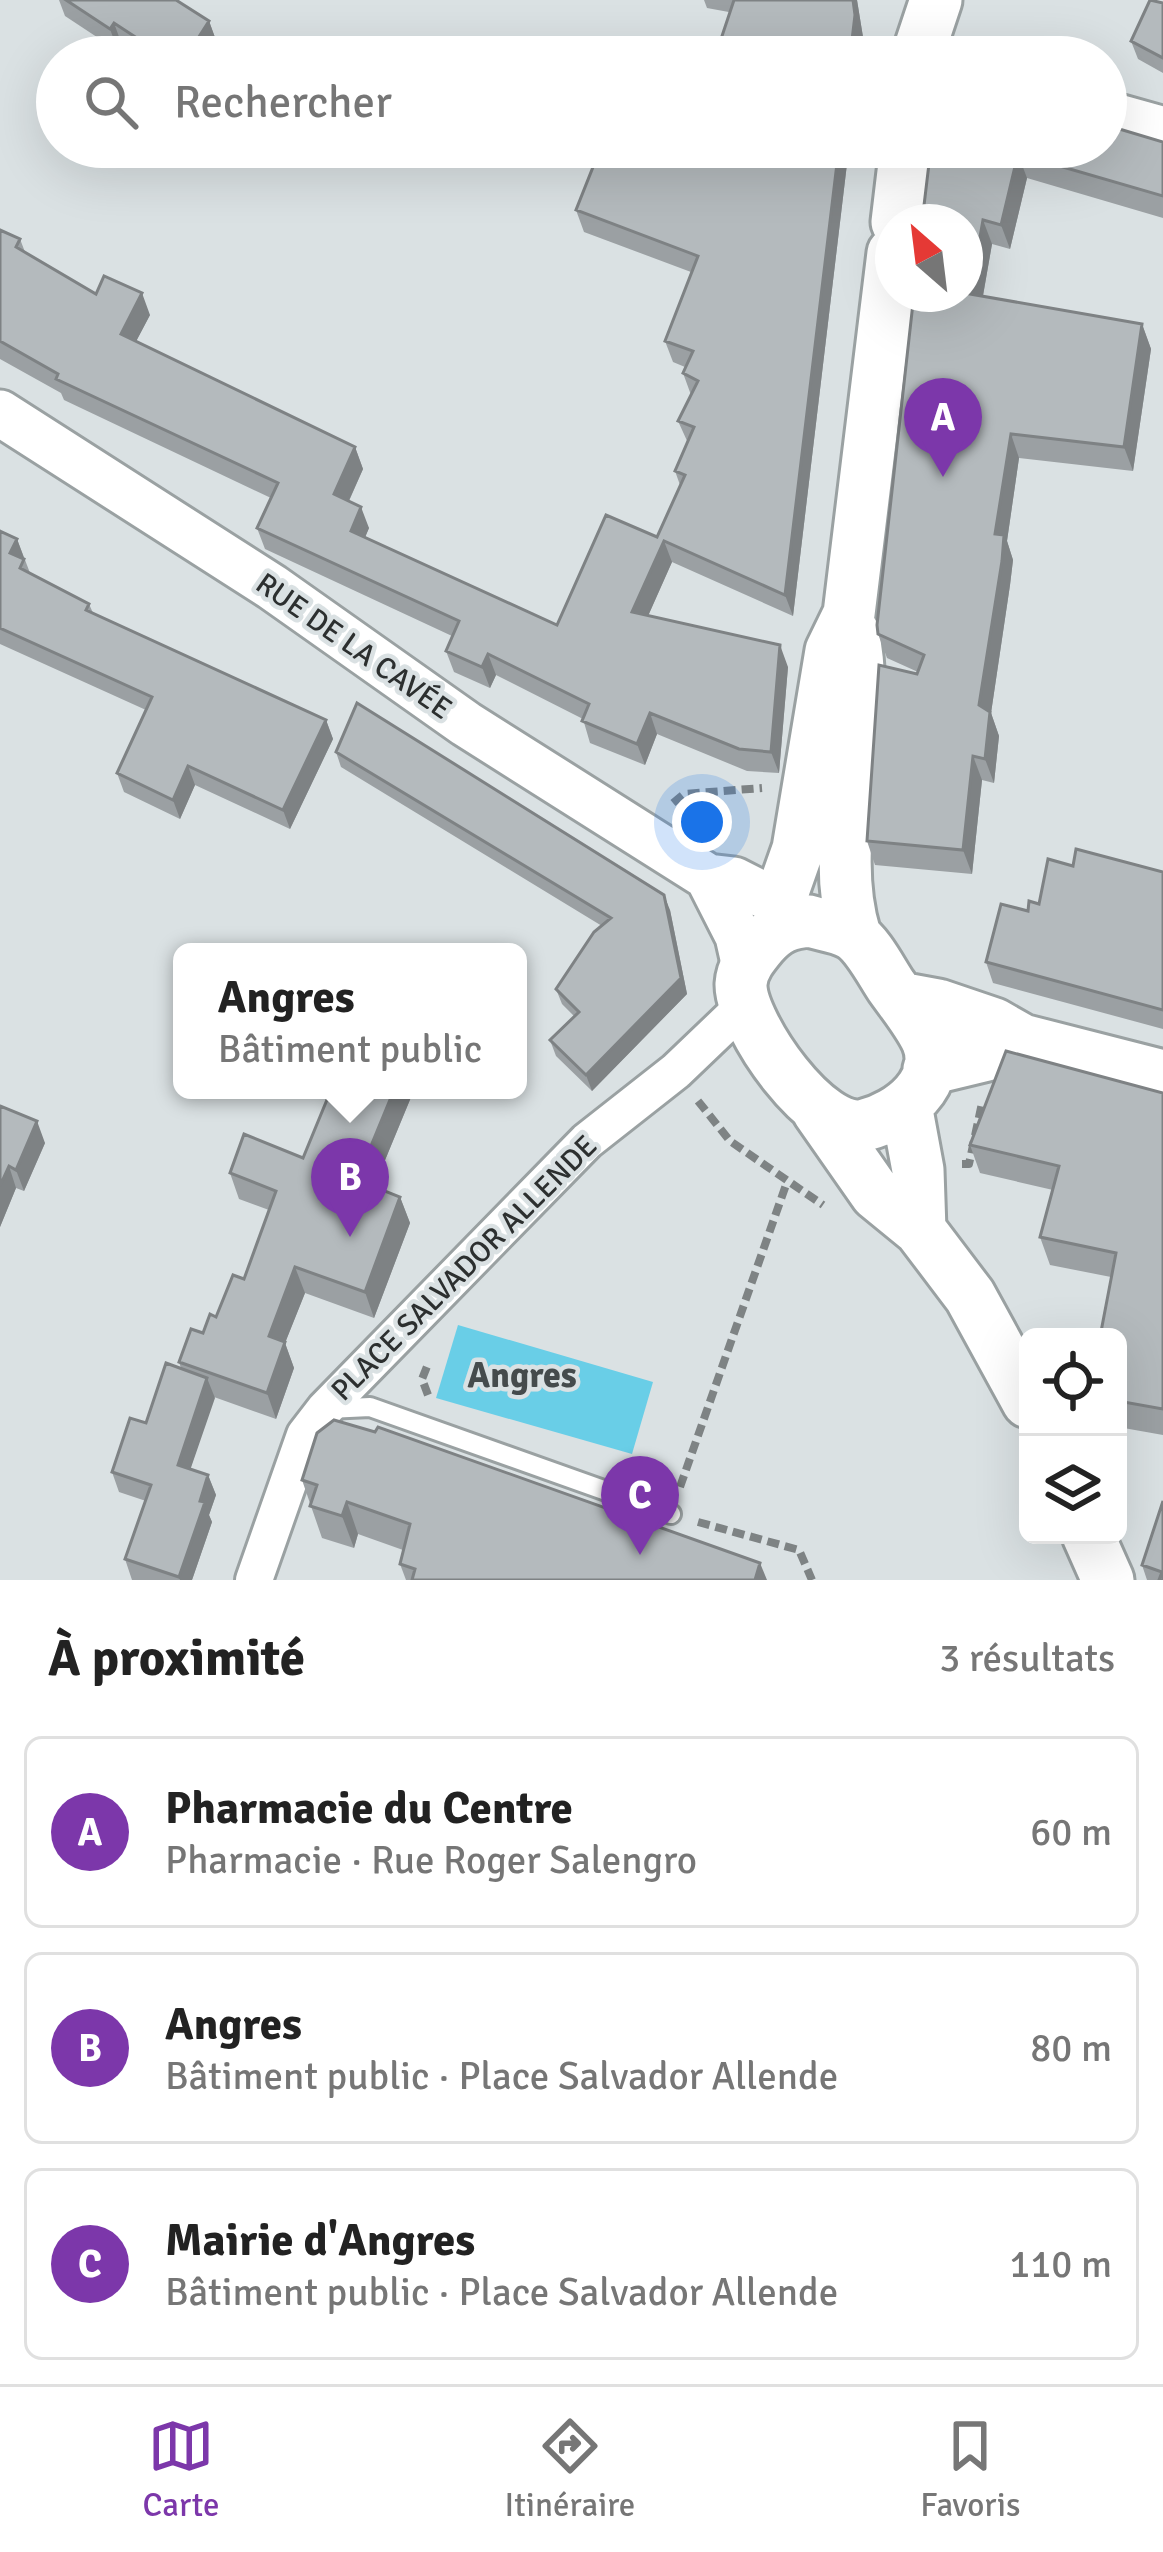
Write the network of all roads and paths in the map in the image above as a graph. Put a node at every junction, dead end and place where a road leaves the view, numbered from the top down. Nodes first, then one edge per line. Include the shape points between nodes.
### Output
1 (908, 0) edge
2 (936, 0) edge
3 (916, 36) edge
4 (926, 36) edge
5 (1127, 115) edge
6 (1163, 125) edge
7 (903, 168) edge
8 (899, 204) edge
9 (886, 312) edge
10 (0, 413) edge
11 (849, 614) junction
12 (806, 793) junction
13 (635, 831) junction
14 (708, 877) junction
15 (783, 913) junction
16 (855, 935) junction
17 (745, 986) junction
18 (900, 998) junction
19 (1005, 1047) junction
20 (676, 1071) junction
21 (1163, 1076) edge
22 (918, 1087) junction
23 (818, 1111) junction
24 (918, 1170) junction
25 (920, 1230) junction
26 (424, 1311) junction
27 (1019, 1386) edge
28 (325, 1409) junction
29 (442, 1432) junction
30 (671, 1514) junction
31 (1092, 1544) edge
32 (254, 1580) edge
33 (812, 1580) edge
34 (1108, 1580) edge

1 - 3 main road
2 - 4 main road
5 - 6 street
7 - 8 main road
9 - 11 main road
10 - 13 street, RUE DE LA CAVÉE
11 - 12 main road via 831,652
11 - 16 main road via 861,669 846,906
12 - 13 path via 749,787 684,794
12 - 15 main road
13 - 14 street, RUE DE LA CAVÉE
14 - 15 street, RUE DE LA CAVÉE via 734,880
14 - 17 street via 738,936
15 - 16 main road
15 - 17 main road
16 - 18 main road
17 - 20 street, PLACE SALVADOR ALLENDE
17 - 23 main road via 795,1088
18 - 19 main road via 994,1024
18 - 22 main road via 929,1044
19 - 21 main road
19 - 22 main road
19 - 24 path via 987,1078 968,1164
20 - 26 street, PLACE SALVADOR ALLENDE via 587,1141
20 - 30 path via 730,1141 787,1182
22 - 23 main road via 892,1116 858,1128
22 - 24 main road
23 - 25 main road via 876,1194
24 - 25 main road
25 - 27 main road via 970,1296
26 - 28 street, PLACE SALVADOR ALLENDE
26 - 29 path via 442,1335 422,1379
28 - 29 lane via 370,1407
28 - 32 street, PLACE SALVADOR ALLENDE via 305,1435
29 - 30 lane
30 - 33 path via 799,1550
31 - 34 main road

